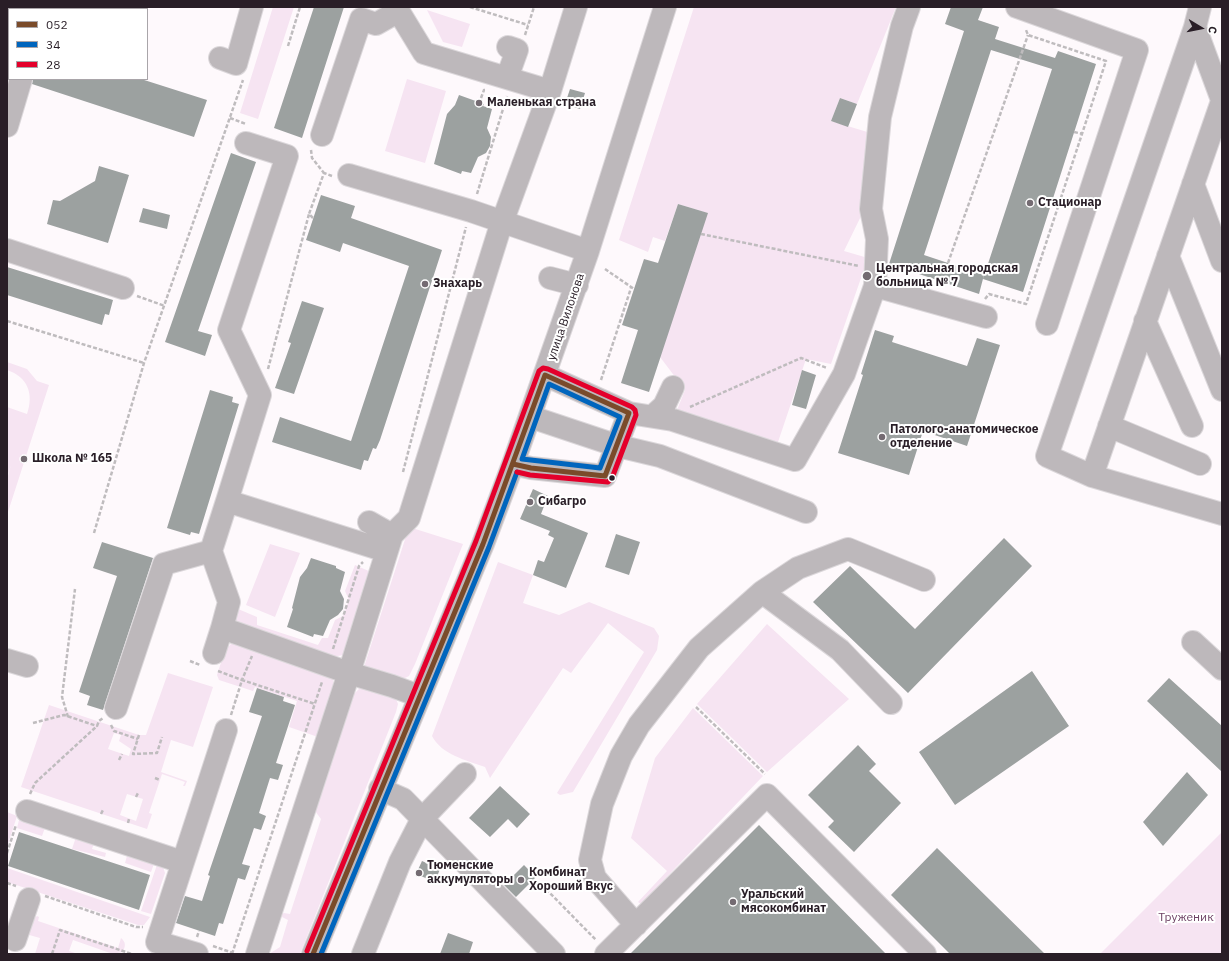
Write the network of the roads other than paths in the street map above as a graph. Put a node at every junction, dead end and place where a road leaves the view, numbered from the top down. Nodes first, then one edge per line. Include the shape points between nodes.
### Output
1 (252, 7) edge
2 (576, 7) edge
3 (665, 7) edge
4 (909, 7) edge
5 (1017, 7) edge
6 (397, 9) edge
7 (363, 13) edge
8 (1198, 17) edge
9 (220, 58) dead end
10 (21, 80) edge
11 (550, 91) junction
12 (1222, 101) edge
13 (7, 126) edge
14 (322, 135) dead end
15 (246, 143) dead end
16 (349, 175) dead end
17 (1193, 184) junction
18 (504, 222) junction
19 (7, 250) edge
20 (588, 251) junction
21 (1168, 256) junction
22 (1222, 261) edge
23 (550, 278) dead end
24 (875, 278) junction
25 (577, 285) junction
26 (123, 288) road end
27 (981, 315) road end
28 (1145, 322) junction
29 (1047, 324) dead end
30 (545, 375) junction
31 (673, 387) dead end
32 (1222, 390) edge
33 (629, 413) junction
34 (653, 416) junction
35 (531, 417) junction
36 (1109, 426) junction
37 (1192, 426) dead end
38 (618, 446) junction
39 (513, 464) junction
40 (1200, 464) dead end
41 (1092, 476) junction
42 (227, 501) junction
43 (806, 512) dead end
44 (1222, 514) edge
45 (380, 534) junction
46 (211, 552) junction
47 (924, 580) dead end
48 (762, 592) junction
49 (222, 628) junction
50 (1193, 642) dead end
51 (211, 663) road end
52 (1222, 669) edge
53 (349, 673) junction
54 (419, 696) junction
55 (891, 703) dead end
56 (113, 715) road end
57 (226, 730) road end
58 (465, 774) dead end
59 (380, 789) junction
60 (28, 804) road end
61 (422, 819) junction
62 (182, 862) junction
63 (31, 894) road end
64 (636, 925) junction
65 (15, 940) dead end
66 (203, 950) edge
67 (607, 953) edge
68 (257, 954) edge
69 (313, 954) edge
70 (363, 954) edge
71 (554, 954) edge
72 (925, 954) edge

1 - 9 street via 236,64
2 - 11 street via 563,71
3 - 20 street, улица Вилонова
4 - 24 street via 880,117 871,209 877,239
5 - 29 street via 1137,50
6 - 7 street via 376,24
6 - 11 street via 424,53 512,59
7 - 14 street
8 - 12 street
8 - 41 street via 1047,456
10 - 13 street
11 - 18 street
12 - 17 street
15 - 42 street via 287,156 229,330 260,396
16 - 18 street
17 - 21 street
17 - 22 street
18 - 20 street
18 - 45 street via 499,231 409,518
19 - 26 street
20 - 25 street, улица Вилонова
21 - 28 street
21 - 32 street
23 - 25 street
24 - 27 street
24 - 34 street via 844,374 795,460 673,420
25 - 30 street, улица Вилонова
28 - 36 street
28 - 37 street
30 - 33 street
30 - 35 street, улица Вилонова
31 - 34 street via 664,406
33 - 34 street
33 - 38 street
35 - 38 street
35 - 39 street, улица Вилонова
36 - 40 street
36 - 41 street
38 - 39 street via 605,476
38 - 43 street via 660,456
39 - 54 street, улица Вилонова via 483,544
41 - 44 street
42 - 45 street
42 - 46 street
45 - 53 street
46 - 49 street via 229,602
46 - 56 street via 164,564
47 - 48 street via 848,549 798,568
48 - 55 street via 840,650
48 - 64 street via 699,648 639,725 621,756 602,804 590,860 595,878
49 - 51 street
49 - 53 street
50 - 52 street
53 - 54 street
53 - 68 street
54 - 59 street, улица Вилонова
57 - 62 street
58 - 61 street
59 - 61 street via 403,798
59 - 69 street, улица Вилонова
60 - 62 street
61 - 70 street via 400,862
61 - 71 street
62 - 66 street via 157,942
63 - 65 street
64 - 67 street
64 - 72 street via 767,795

